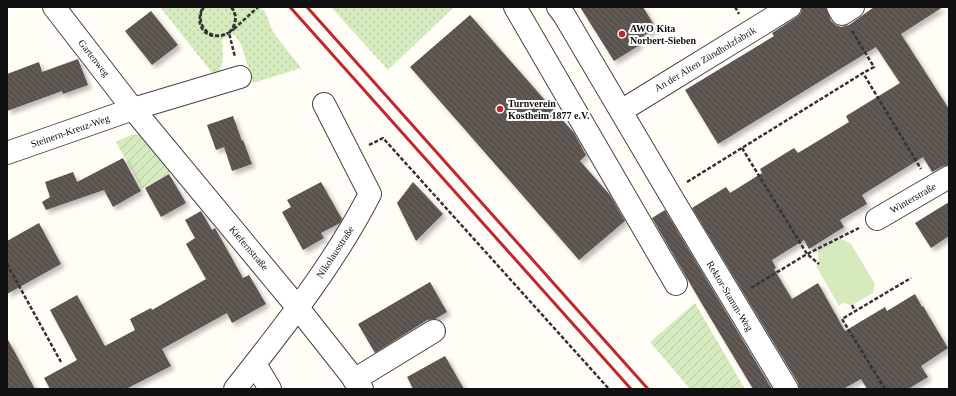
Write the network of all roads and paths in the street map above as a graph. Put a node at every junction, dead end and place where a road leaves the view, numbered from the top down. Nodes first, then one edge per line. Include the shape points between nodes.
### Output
1 (54, 7) edge
2 (204, 7) edge
3 (232, 7) edge
4 (258, 7) edge
5 (515, 7) edge
6 (558, 7) edge
7 (790, 7) edge
8 (844, 9) edge
9 (229, 33) dead end
10 (863, 73) junction
11 (240, 77) dead end
12 (324, 104) dead end
13 (618, 105) junction
14 (133, 109) junction
15 (742, 148) junction
16 (7, 153) edge
17 (350, 154) junction
18 (940, 182) edge
19 (672, 198) junction
20 (877, 219) joint
21 (807, 254) junction
22 (7, 264) edge
23 (819, 264) dead end
24 (911, 278) dead end
25 (676, 284) dead end
26 (732, 299) junction
27 (852, 305) dead end
28 (298, 308) junction
29 (855, 312) junction
30 (434, 331) dead end
31 (61, 362) dead end
32 (255, 364) junction
33 (358, 384) edge
34 (235, 389) edge
35 (270, 389) edge
36 (609, 389) edge
37 (787, 389) edge
38 (885, 389) edge

1 - 14 street, Gartenweg
2 - 3 path, bridge via 200,18 202,26 208,33 216,36 225,35 232,30 236,21
2 - 4 path, bridge via 200,18 202,26 208,34 216,37 228,34
3 - 9 path, bridge via 236,21
5 - 25 street
6 - 13 street
7 - 13 street, An der Alten Zündholzfabrik
8 - 10 path via 874,67
10 - 15 path
10 - 18 path
11 - 14 street, Steinern-Kreuz-Weg
12 - 17 street, Nikolausstraße
13 - 19 street, Rektor-Stamm-Weg
14 - 16 street, Steinern-Kreuz-Weg
14 - 28 street, Kiefernstraße
15 - 19 path
15 - 21 path
17 - 28 street, Nikolausstraße via 370,194 356,220
17 - 36 path via 383,138
18 - 20 street, Winterstraße
19 - 26 street, Rektor-Stamm-Weg
20 - 21 path
21 - 23 path
21 - 26 path
22 - 31 path
24 - 29 path
26 - 37 street, Rektor-Stamm-Weg
27 - 29 path
28 - 32 street, Nikolausstraße
28 - 33 street, Kiefernstraße
29 - 38 path via 842,319
30 - 33 street
32 - 34 street, Nikolausstraße
32 - 35 street

